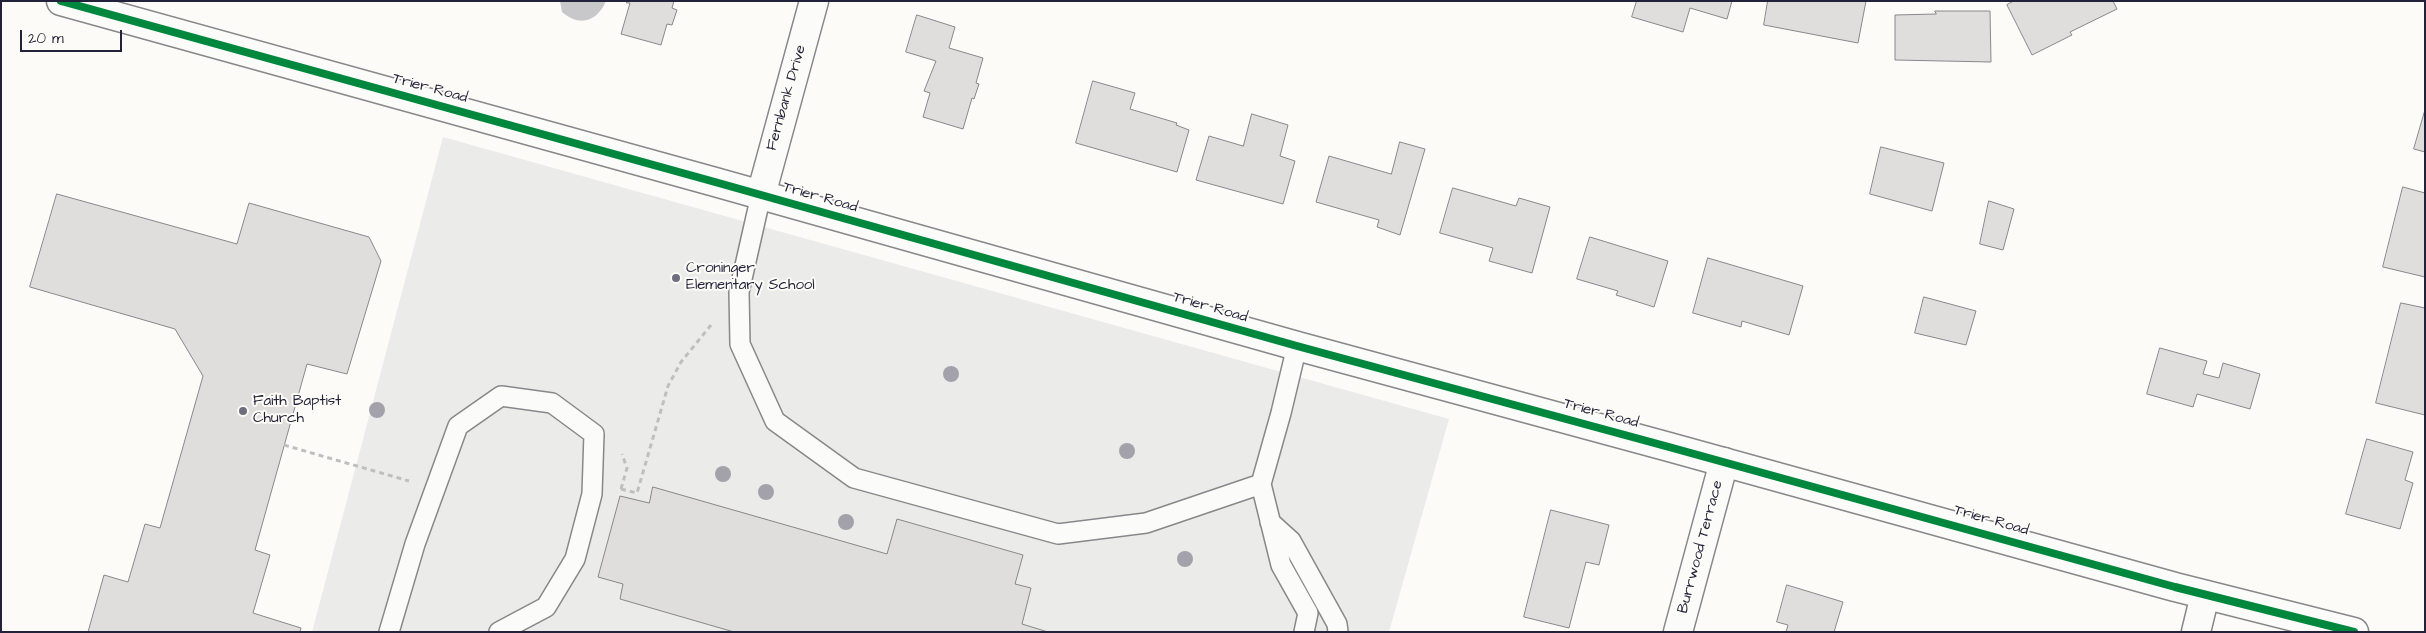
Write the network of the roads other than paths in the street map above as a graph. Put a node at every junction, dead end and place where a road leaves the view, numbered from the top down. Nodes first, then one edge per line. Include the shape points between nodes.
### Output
1 (61, 1) edge
2 (814, 1) edge
3 (760, 195) junction
4 (1296, 346) junction
5 (1724, 462) junction
6 (1261, 484) junction
7 (1270, 522) junction
8 (2205, 595) junction
9 (1308, 613) junction
10 (389, 632) edge
11 (499, 632) edge
12 (1304, 632) edge
13 (1318, 632) edge
14 (1338, 632) edge
15 (1678, 632) edge
16 (2196, 632) edge
17 (2354, 632) edge

1 - 3 street, Trier Road
2 - 3 street, Fernbank Drive
3 - 4 street, Trier Road
3 - 6 lane via 739,292 740,344 775,421 854,478 1058,534 1146,523
4 - 5 street, Trier Road
4 - 6 lane
5 - 8 street, Trier Road
5 - 15 street, Burrwood Terrace
6 - 7 lane
7 - 9 lane via 1281,565
7 - 14 lane via 1291,541 1337,624
8 - 16 street
8 - 17 street, Trier Road
9 - 12 lane
9 - 13 lane
10 - 11 lane via 414,544 458,426 500,396 552,403 594,434 592,494 574,559 546,607

